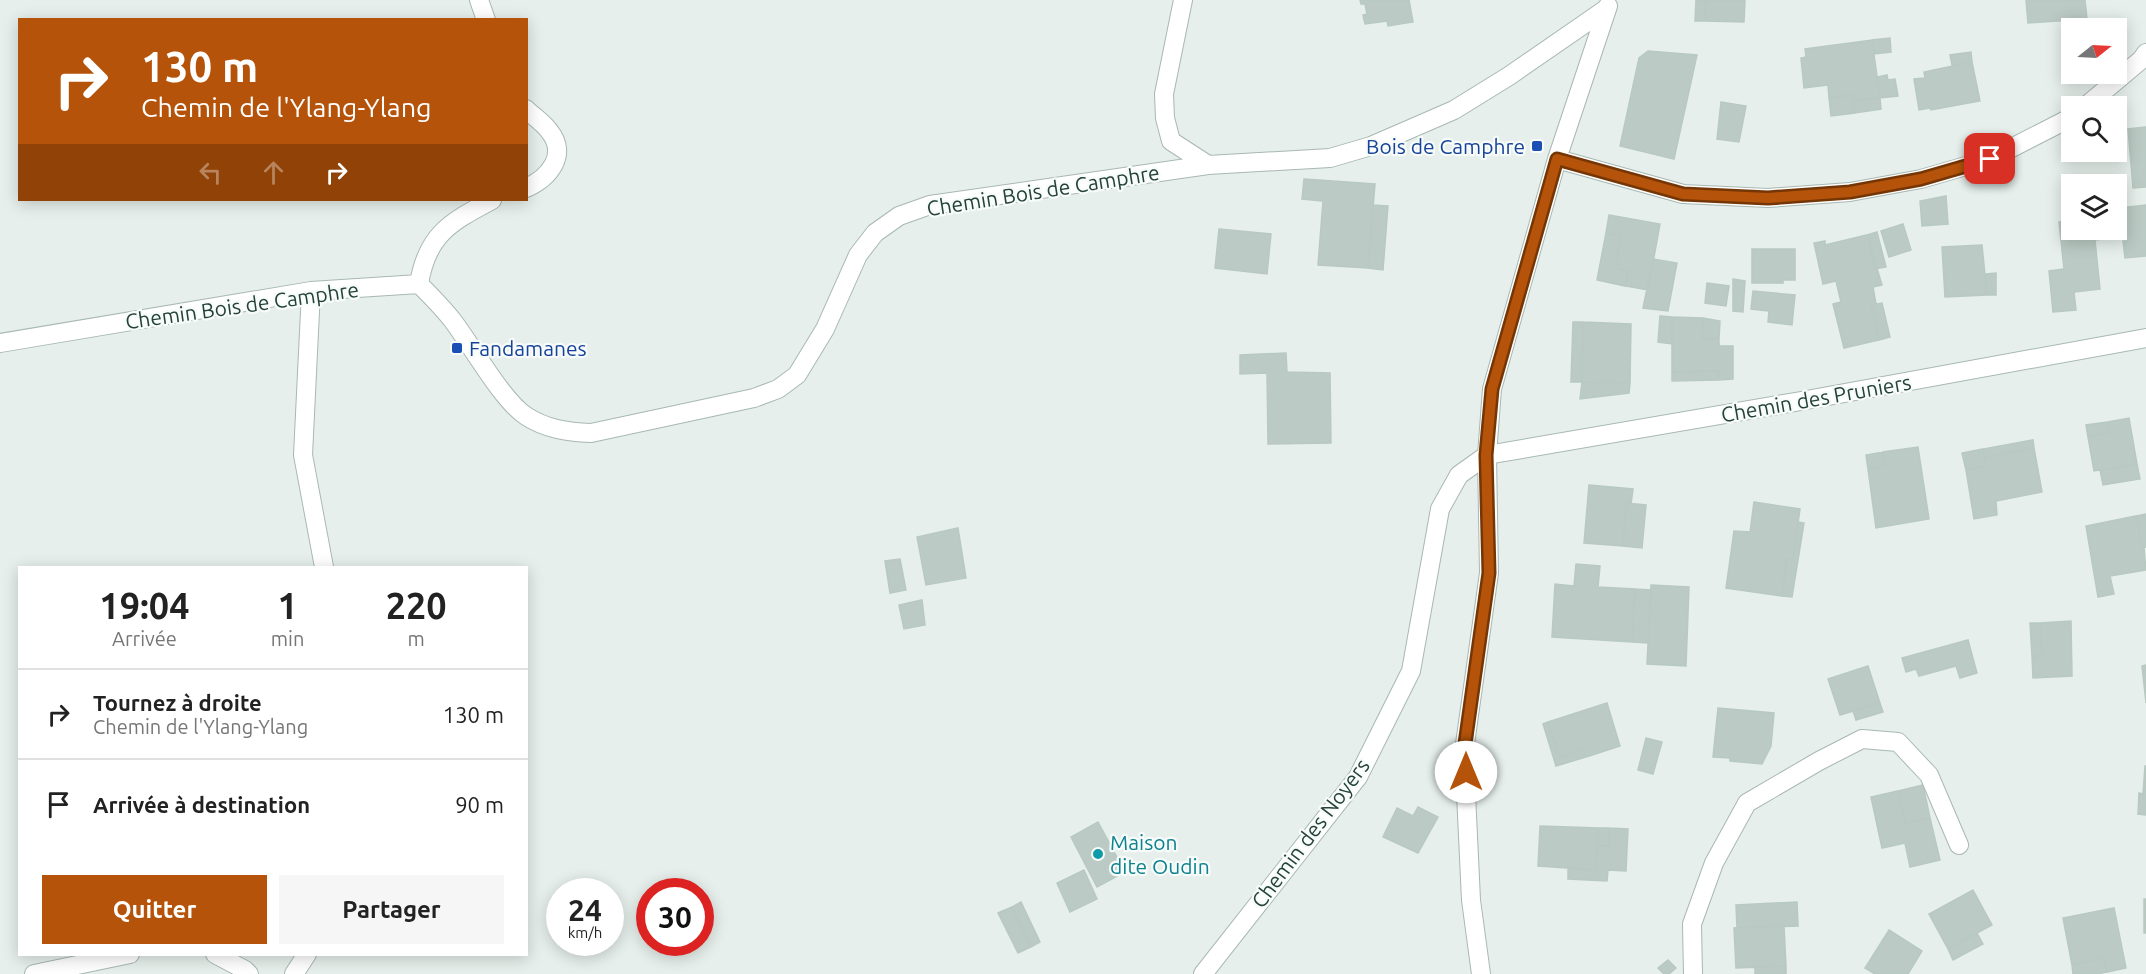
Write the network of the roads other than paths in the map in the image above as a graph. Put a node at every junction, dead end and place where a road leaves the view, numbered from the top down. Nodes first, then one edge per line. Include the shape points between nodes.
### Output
1 (479, 0) edge
2 (1183, 0) edge
3 (1609, 5) edge
4 (485, 18) edge
5 (2146, 52) edge
6 (2097, 96) edge
7 (528, 111) edge
8 (2061, 123) edge
9 (1557, 159) junction
10 (1208, 165) junction
11 (528, 187) edge
12 (490, 201) edge
13 (419, 284) junction
14 (311, 291) junction
15 (2146, 338) edge
16 (0, 343) edge
17 (1486, 455) junction
18 (324, 566) edge
19 (1959, 845) dead end
20 (120, 956) edge
21 (219, 956) edge
22 (306, 956) edge
23 (34, 974) edge
24 (249, 974) edge
25 (294, 974) edge
26 (1203, 974) edge
27 (1481, 974) edge
28 (1693, 974) edge

1 - 4 street
2 - 10 street via 1164,94 1165,118 1171,141
3 - 9 street
3 - 10 street, Chemin Bois de Camphre via 1454,110 1371,146 1330,158
5 - 6 street
7 - 11 street via 551,133 557,155 549,172
8 - 9 street via 1990,159 1921,179 1850,192 1768,198 1683,194
9 - 17 street via 1492,389
10 - 13 street, Chemin Bois de Camphre via 930,206 899,216 875,233 858,255 812,354 797,375 778,389 754,398 591,433 566,432 524,415 452,319
12 - 13 street via 453,221 441,233 427,256
13 - 14 street, Chemin Bois de Camphre
14 - 16 street, Chemin Bois de Camphre
14 - 18 street via 303,455
15 - 17 street, Chemin des Pruniers
17 - 26 street, Chemin des Noyers via 1459,475 1440,509 1411,671 1358,777
17 - 27 street via 1489,573 1464,751 1471,900
19 - 28 street via 1929,775 1898,742 1862,739 1747,803 1714,863 1692,924
20 - 23 street
21 - 24 street
22 - 25 street

